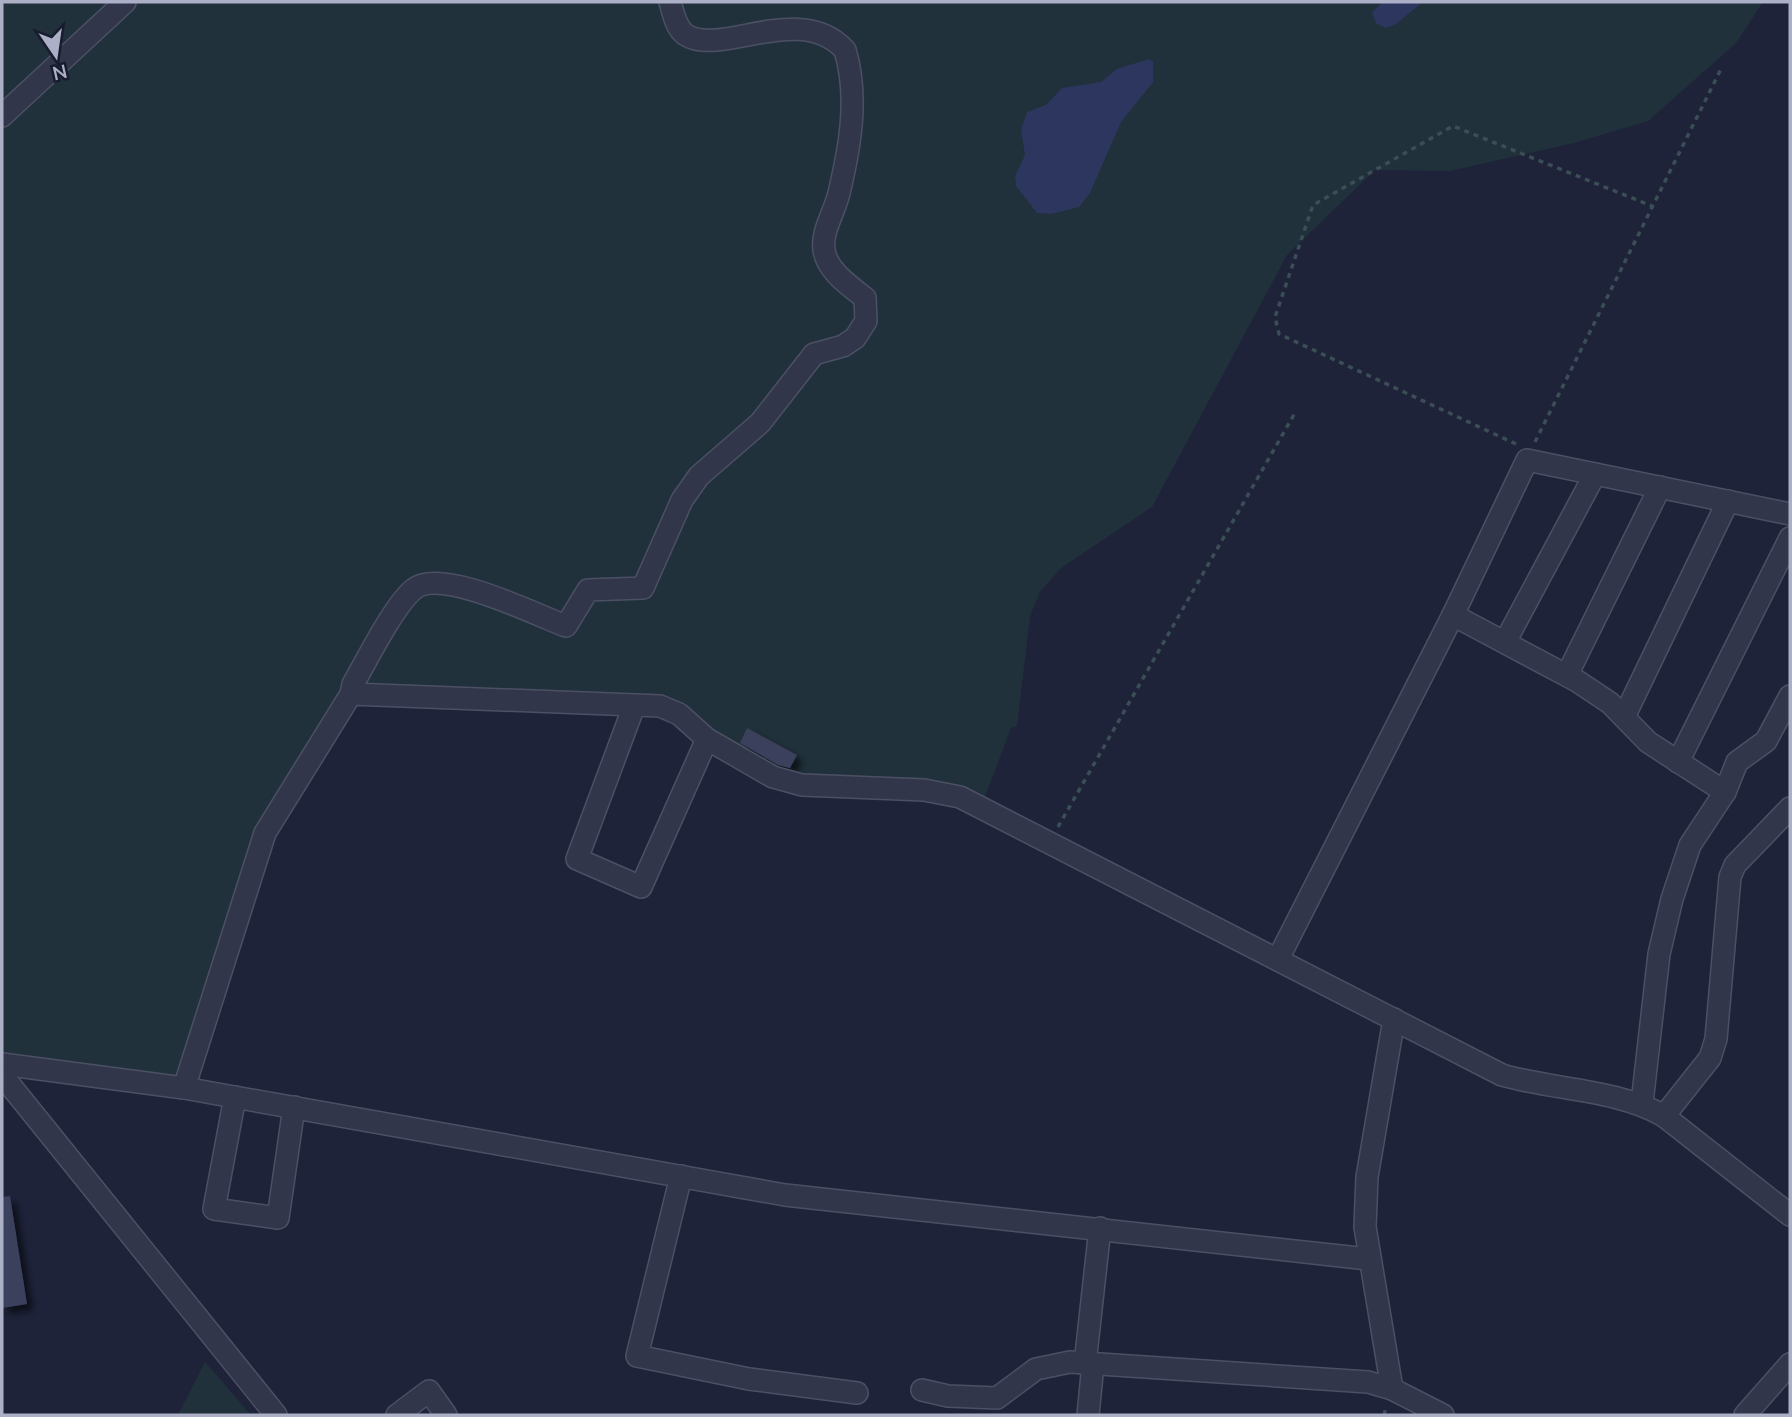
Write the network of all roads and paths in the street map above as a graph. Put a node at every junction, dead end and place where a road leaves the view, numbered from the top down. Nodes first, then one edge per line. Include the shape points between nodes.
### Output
1 (125, 2) edge
2 (670, 2) edge
3 (1722, 67) dead end
4 (2, 116) edge
5 (1652, 206) junction
6 (1296, 411) dead end
7 (1529, 455) junction
8 (1595, 474) junction
9 (1660, 487) junction
10 (1728, 501) junction
11 (1790, 514) edge
12 (1790, 538) edge
13 (1453, 615) junction
14 (1505, 642) junction
15 (1567, 675) junction
16 (351, 694) junction
17 (1790, 696) edge
18 (634, 706) junction
19 (1623, 717) junction
20 (707, 740) junction
21 (1678, 762) junction
22 (1725, 792) junction
23 (1790, 808) edge
24 (1049, 841) junction
25 (1278, 959) junction
26 (1394, 1019) junction
27 (4, 1065) edge
28 (184, 1088) junction
29 (235, 1097) junction
30 (1642, 1103) junction
31 (294, 1107) junction
32 (1664, 1116) junction
33 (681, 1175) junction
34 (1790, 1215) edge
35 (1100, 1228) junction
36 (1368, 1259) junction
37 (1089, 1364) junction
38 (1790, 1364) edge
39 (1392, 1388) junction
40 (922, 1390) dead end
41 (857, 1393) dead end
42 (276, 1415) edge
43 (397, 1415) edge
44 (446, 1415) edge
45 (1088, 1415) edge
46 (1443, 1415) edge
47 (1745, 1415) edge

1 - 4 street
2 - 16 street via 685,35 707,41 757,31 798,30 826,35 845,50 854,109 839,195 823,248 829,264 865,298 866,321 843,346 814,354 760,423 699,476 682,500 643,588 588,590 566,626 458,585 433,582 415,587 359,673
3 - 5 path
5 - 7 path
5 - 7 path via 1453,126 1313,205 1275,317 1279,334
6 - 24 path
7 - 8 street
7 - 13 street
8 - 9 street
8 - 14 street
9 - 10 street
9 - 15 street
10 - 11 street
10 - 19 street
12 - 21 street
13 - 14 street
13 - 25 street
14 - 15 street
15 - 19 street
16 - 18 street
16 - 28 street via 265,833
17 - 22 street via 1766,741 1737,762
18 - 20 street via 660,706 679,715
18 - 20 street via 577,859 642,887
19 - 21 street via 1648,742
20 - 24 street via 773,777 802,785 960,796
21 - 22 street
22 - 30 street via 1690,845 1672,899 1659,954
23 - 32 street via 1735,865 1730,877 1716,1039 1710,1058
24 - 25 street
25 - 26 street
26 - 30 street via 1502,1075
26 - 36 street via 1367,1177
27 - 28 street
27 - 42 street
28 - 29 street
29 - 31 street
29 - 31 street via 214,1209 278,1217
30 - 32 street
31 - 33 street
32 - 34 street
33 - 35 street via 786,1195
33 - 41 street via 637,1356 749,1379
35 - 36 street
35 - 37 street
36 - 39 street
37 - 39 street via 1368,1382
37 - 40 street via 1036,1369 997,1398
37 - 45 street
38 - 47 street
39 - 46 street
43 - 44 street via 429,1391

